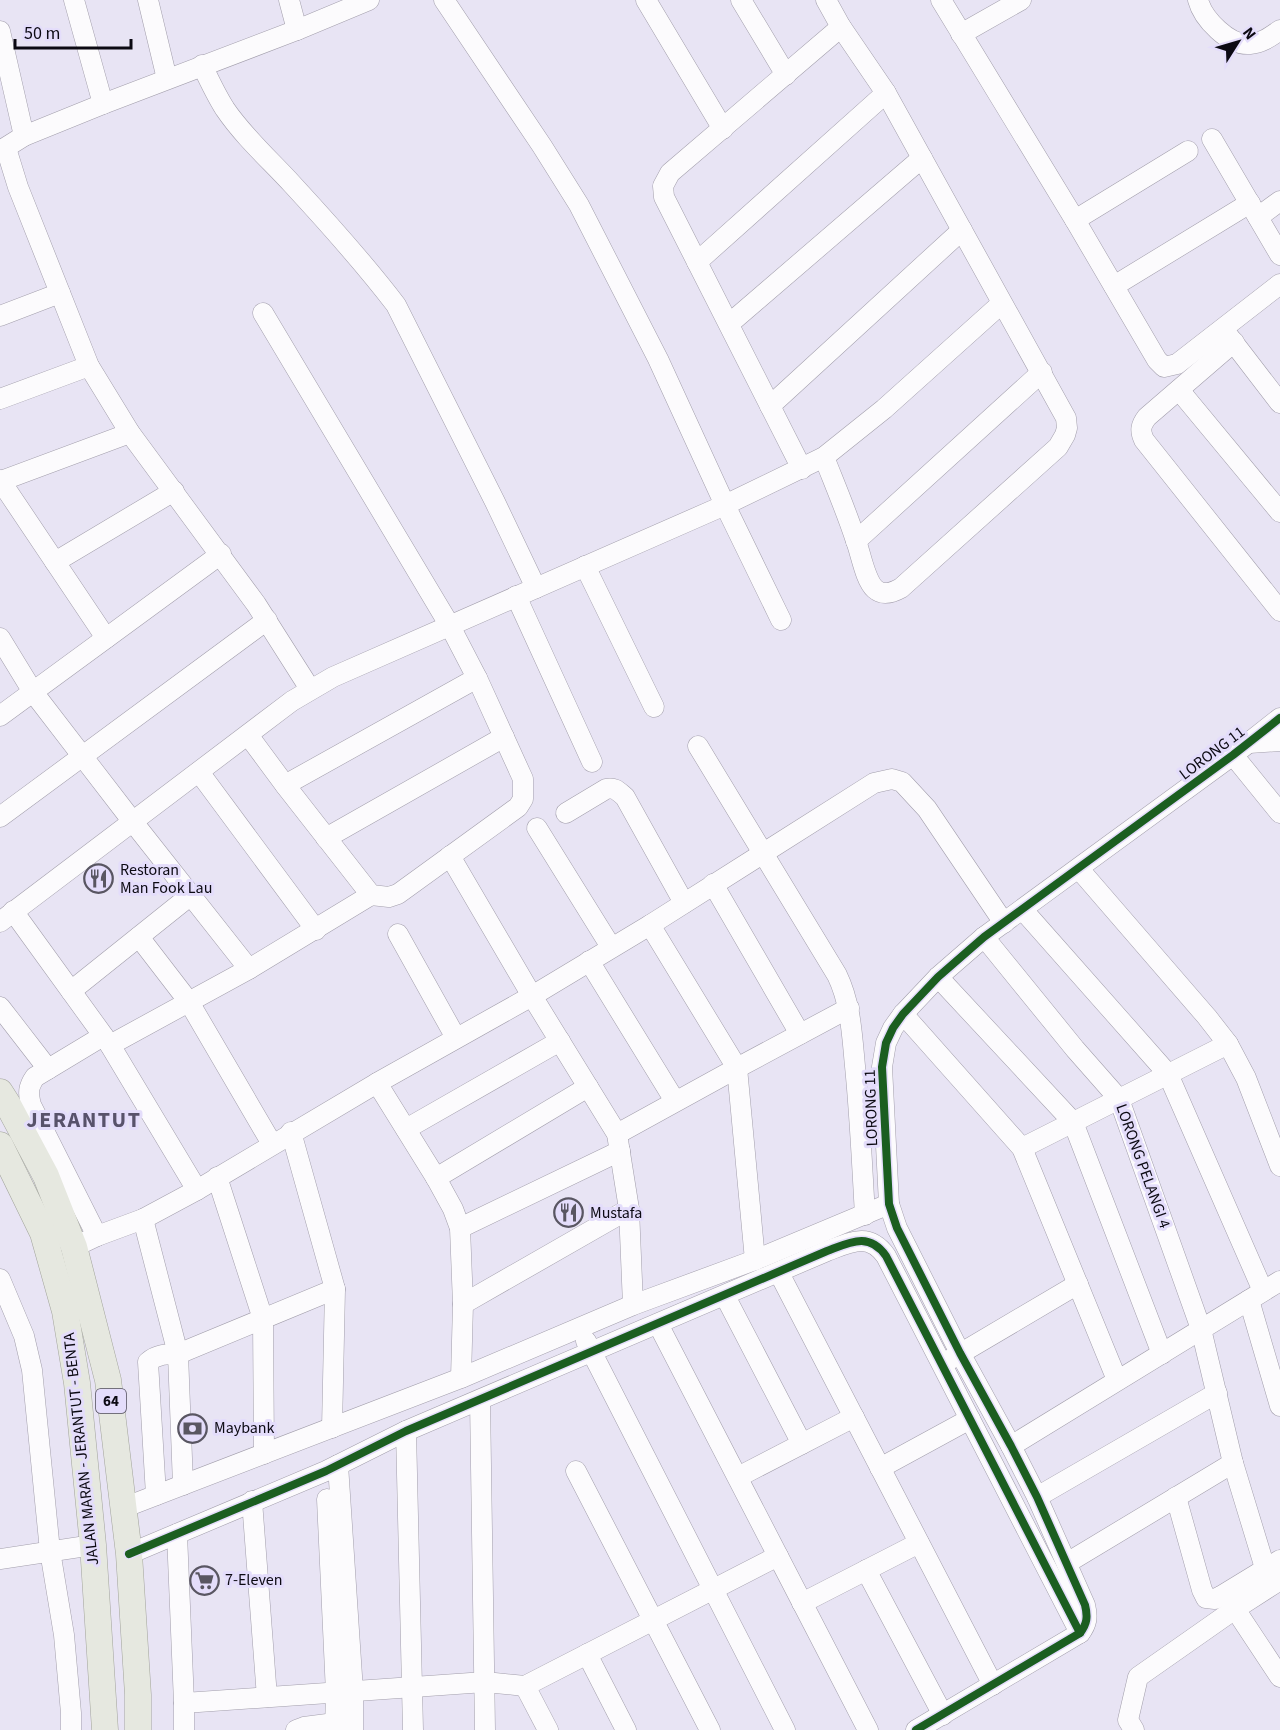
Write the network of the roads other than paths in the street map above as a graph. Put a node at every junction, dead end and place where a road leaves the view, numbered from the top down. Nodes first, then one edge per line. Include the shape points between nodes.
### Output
1 (74, 0) edge
2 (148, 0) edge
3 (289, 0) edge
4 (369, 0) edge
5 (444, 0) edge
6 (646, 0) edge
7 (741, 0) edge
8 (826, 0) edge
9 (941, 0) edge
10 (1021, 0) edge
11 (1198, 0) edge
12 (841, 27) junction
13 (297, 30) junction
14 (1280, 30) edge
15 (0, 31) edge
16 (962, 34) junction
17 (202, 65) junction
18 (786, 75) junction
19 (168, 79) junction
20 (886, 93) junction
21 (103, 104) junction
22 (723, 129) junction
23 (24, 136) junction
24 (1212, 139) dead end
25 (3, 149) edge
26 (1188, 151) dead end
27 (922, 158) junction
28 (1280, 201) edge
29 (1254, 210) junction
30 (1075, 220) junction
31 (962, 230) junction
32 (1280, 255) edge
33 (697, 262) junction
34 (1280, 284) edge
35 (1114, 286) junction
36 (60, 293) junction
37 (1001, 304) junction
38 (263, 313) dead end
39 (0, 316) edge
40 (729, 324) junction
41 (1228, 335) junction
42 (88, 366) junction
43 (1042, 372) junction
44 (1179, 390) junction
45 (0, 399) edge
46 (1280, 403) edge
47 (770, 406) junction
48 (130, 433) junction
49 (824, 457) junction
50 (802, 469) junction
51 (2, 484) edge
52 (174, 491) junction
53 (725, 505) junction
54 (1280, 512) edge
55 (856, 541) junction
56 (221, 554) junction
57 (55, 562) junction
58 (585, 566) junction
59 (536, 588) junction
60 (516, 596) junction
61 (1280, 611) edge
62 (267, 620) junction
63 (781, 620) dead end
64 (450, 626) junction
65 (0, 638) edge
66 (106, 638) junction
67 (477, 678) junction
68 (310, 688) junction
69 (33, 692) junction
70 (654, 707) dead end
71 (0, 716) edge
72 (1280, 718) edge
73 (248, 735) junction
74 (504, 737) junction
75 (1280, 741) edge
76 (1249, 743) junction
77 (698, 746) dead end
78 (1233, 755) junction
79 (83, 758) junction
80 (592, 762) dead end
81 (199, 772) junction
82 (285, 785) junction
83 (566, 813) dead end
84 (1280, 813) edge
85 (0, 817) edge
86 (132, 822) junction
87 (537, 828) dead end
88 (326, 838) junction
89 (763, 852) junction
90 (450, 856) junction
91 (1079, 869) junction
92 (713, 885) junction
93 (371, 895) junction
94 (191, 896) junction
95 (684, 903) junction
96 (1023, 910) junction
97 (6, 917) edge
98 (1004, 923) junction
99 (650, 926) junction
100 (316, 930) junction
101 (398, 934) dead end
102 (139, 937) junction
103 (984, 937) junction
104 (611, 947) junction
105 (589, 961) junction
106 (249, 969) junction
107 (938, 977) junction
108 (71, 991) junction
109 (532, 996) junction
110 (189, 1002) junction
111 (0, 1007) edge
112 (849, 1008) junction
113 (903, 1014) junction
114 (800, 1034) junction
115 (456, 1038) junction
116 (107, 1041) junction
117 (560, 1041) junction
118 (1228, 1044) junction
119 (737, 1068) junction
120 (48, 1069) junction
121 (1168, 1074) junction
122 (377, 1083) junction
123 (588, 1087) junction
124 (0, 1092) edge
125 (1119, 1099) junction
126 (675, 1101) junction
127 (1073, 1122) junction
128 (406, 1130) junction
129 (291, 1132) junction
130 (619, 1142) junction
131 (272, 1144) junction
132 (0, 1145) edge
133 (1022, 1148) junction
134 (1280, 1166) edge
135 (217, 1177) junction
136 (436, 1178) junction
137 (196, 1190) junction
138 (889, 1204) junction
139 (629, 1209) junction
140 (865, 1215) junction
141 (143, 1219) junction
142 (460, 1228) junction
143 (97, 1236) junction
144 (74, 1247) junction
145 (755, 1260) junction
146 (779, 1273) junction
147 (0, 1279) edge
148 (1078, 1284) junction
149 (335, 1289) junction
150 (1264, 1291) edge
151 (725, 1296) junction
152 (463, 1304) junction
153 (633, 1305) junction
154 (263, 1319) junction
155 (658, 1324) junction
156 (580, 1327) junction
157 (1201, 1329) junction
158 (591, 1352) junction
159 (960, 1353) junction
160 (1162, 1353) junction
161 (178, 1354) junction
162 (942, 1366) junction
163 (461, 1378) junction
164 (1117, 1380) junction
165 (1216, 1393) junction
166 (480, 1400) junction
167 (1280, 1406) edge
168 (854, 1417) junction
169 (970, 1419) junction
170 (332, 1428) junction
171 (406, 1431) junction
172 (802, 1444) junction
173 (1011, 1446) junction
174 (264, 1454) junction
175 (1233, 1463) junction
176 (332, 1468) junction
177 (880, 1468) junction
178 (576, 1471) dead end
179 (738, 1477) junction
180 (183, 1485) junction
181 (156, 1495) junction
182 (1037, 1497) junction
183 (1176, 1497) junction
184 (252, 1502) junction
185 (123, 1508) junction
186 (177, 1534) junction
187 (919, 1543) junction
188 (93, 1545) junction
189 (50, 1551) junction
190 (129, 1554) junction
191 (778, 1556) junction
192 (0, 1559) edge
193 (1067, 1563) junction
194 (1275, 1569) edge
195 (866, 1570) junction
196 (713, 1589) junction
197 (802, 1603) junction
198 (1235, 1609) junction
199 (653, 1620) junction
200 (1080, 1633) junction
201 (587, 1654) junction
202 (1280, 1677) edge
203 (484, 1682) junction
204 (993, 1685) junction
205 (525, 1686) junction
206 (412, 1687) junction
207 (344, 1692) junction
208 (267, 1697) junction
209 (184, 1703) junction
210 (932, 1724) edge
211 (341, 1728) edge
212 (71, 1730) edge
213 (105, 1730) edge
214 (138, 1730) edge
215 (184, 1730) edge
216 (296, 1730) edge
217 (413, 1730) edge
218 (485, 1730) edge
219 (548, 1730) edge
220 (626, 1730) edge
221 (710, 1730) edge
222 (785, 1730) edge
223 (868, 1730) edge
224 (1134, 1730) edge

1 - 21 street
2 - 19 street
3 - 13 street
4 - 13 street
5 - 53 street via 579,205 658,359
6 - 22 street
7 - 18 street
8 - 12 street
9 - 16 street
10 - 16 street
11 - 14 street via 1210,23 1227,37 1247,45
12 - 18 street
12 - 20 street
13 - 17 street
15 - 23 street
16 - 30 street
17 - 19 street
17 - 59 street via 241,130 396,305
18 - 22 street
19 - 21 street
20 - 27 street
20 - 33 street
21 - 23 street
22 - 33 street via 670,173 663,186 664,197
23 - 25 street
24 - 29 street
25 - 36 street
26 - 30 street
27 - 31 street
27 - 40 street
28 - 29 street
29 - 32 street
29 - 35 street
30 - 35 street
31 - 37 street
31 - 47 street
33 - 40 street
34 - 41 street
35 - 41 street via 1164,368
36 - 39 street
36 - 42 street
37 - 43 street
37 - 49 street
38 - 64 street
40 - 47 street
41 - 44 street
41 - 46 street
42 - 45 street
42 - 48 street
43 - 55 street
43 - 55 street via 1066,418 1067,428 1058,447 892,593 877,591 872,586
44 - 54 street
44 - 61 street via 1147,417 1140,428 1144,440
47 - 50 street
48 - 51 street
48 - 52 street
49 - 50 street
49 - 55 street
50 - 53 street
51 - 57 street
52 - 56 street
52 - 57 street
53 - 58 street
53 - 63 street
56 - 62 street
56 - 66 street
57 - 66 street
58 - 59 street
58 - 70 street
59 - 60 street
60 - 64 street
60 - 80 street
62 - 68 street
62 - 79 street
64 - 67 street
64 - 68 street
65 - 69 street
66 - 69 street
67 - 74 street
67 - 82 street
68 - 73 street
69 - 71 street
69 - 79 street
72 - 76 street, LORONG 11
73 - 81 street
73 - 82 street
74 - 88 street
74 - 90 street via 523,779 523,799 518,807
75 - 76 street
76 - 78 street, LORONG 11
77 - 89 street
78 - 84 street
78 - 91 street, LORONG 11
79 - 85 street
79 - 86 street
81 - 86 street
81 - 100 street
82 - 88 street
83 - 95 street via 606,789 616,789 625,797
86 - 94 street
86 - 97 street
87 - 104 street
88 - 93 street
89 - 92 street
89 - 98 street via 874,783 892,779 902,782 927,808
89 - 112 street via 837,975
90 - 93 street via 398,894
90 - 109 street
91 - 96 street, LORONG 11
91 - 118 street
92 - 95 street
92 - 114 street
93 - 100 street
94 - 102 street
94 - 106 street
95 - 99 street
96 - 98 street, LORONG 11
96 - 121 street
97 - 108 street
98 - 103 street, LORONG 11
99 - 104 street
99 - 119 street
100 - 106 street
101 - 115 street
102 - 108 street
102 - 110 street
103 - 107 street, LORONG 11
103 - 125 street, LORONG PELANGI 4
104 - 105 street
105 - 109 street
105 - 126 street
106 - 110 street
107 - 113 street, LORONG 11
107 - 127 street
108 - 116 street
109 - 115 street
109 - 117 street
110 - 116 street
110 - 131 street
111 - 120 street
112 - 114 street
112 - 140 street
113 - 133 street
113 - 138 street, LORONG 11 via 886,1042 882,1067
114 - 119 street
115 - 122 street
116 - 120 street
116 - 137 street
117 - 123 street
117 - 128 street
118 - 121 street
118 - 134 street via 1246,1078
119 - 126 street
119 - 145 street
120 - 143 street via 35,1077 28,1095
121 - 125 street
121 - 150 street
122 - 128 street
122 - 129 street
123 - 130 street
123 - 136 street
124 - 144 main road, JALAN MARAN - JERANTUT - BENTA / 64 via 46,1176
125 - 127 street
125 - 157 street, LORONG PELANGI 4
126 - 130 street
127 - 133 street
127 - 160 street
128 - 136 street
129 - 131 street
129 - 149 street
130 - 139 street
130 - 142 street
131 - 135 street
132 - 188 main road, JALAN MARAN - JERANTUT - BENTA / 64 via 43,1233 64,1311 76,1383
133 - 148 street
135 - 137 street
135 - 154 street
136 - 142 street
137 - 141 street
138 - 140 street
138 - 159 street, LORONG 11 via 897,1228
139 - 152 street
139 - 153 street
140 - 145 street
141 - 143 street
141 - 161 street
142 - 152 street
143 - 144 street
144 - 185 main road, JALAN MARAN - JERANTUT - BENTA / 64 via 108,1380
145 - 153 street
146 - 151 street
146 - 162 street via 847,1244 869,1241 886,1256
146 - 168 street
147 - 189 street via 24,1336 32,1370
148 - 159 street
148 - 164 street
149 - 154 street
149 - 170 street
150 - 157 street
150 - 167 street
151 - 155 street
151 - 172 street
152 - 163 street
153 - 156 street
154 - 161 street
154 - 174 street
155 - 158 street
155 - 179 street
156 - 158 street
156 - 163 street
157 - 160 street
157 - 165 street, LORONG PELANGI 4
158 - 166 street
158 - 196 street
159 - 162 street
159 - 173 street, LORONG 11
160 - 164 street
161 - 180 street
161 - 181 street via 162,1354 148,1362
162 - 169 street
163 - 170 street
164 - 173 street
165 - 175 street, LORONG PELANGI 4
165 - 182 street
166 - 171 street
166 - 203 street
168 - 172 street
168 - 177 street
169 - 177 street
169 - 200 street
170 - 174 street
171 - 176 street
171 - 206 street
172 - 179 street
173 - 182 street, LORONG 11
174 - 180 street
175 - 183 street
175 - 194 street, LORONG PELANGI 4
176 - 184 street
176 - 207 street
177 - 187 street
178 - 199 street
179 - 191 street
180 - 181 street
181 - 185 street
182 - 193 street, LORONG 11
183 - 193 street
183 - 194 street via 1206,1598 1215,1599
184 - 186 street
184 - 208 street
185 - 190 main road, JALAN MARAN - JERANTUT - BENTA / 64
186 - 190 street
186 - 209 street
187 - 195 street
187 - 204 street
188 - 189 street
188 - 213 main road, JALAN MARAN - JERANTUT - BENTA / 64
189 - 192 street
189 - 212 street via 64,1635
190 - 214 main road, JALAN MARAN - JERANTUT - BENTA / 64
191 - 196 street
191 - 197 street
193 - 200 street, LORONG 11 via 1087,1614 1086,1626
194 - 198 street
195 - 197 street
195 - 210 street
196 - 199 street
196 - 222 street
197 - 223 street
198 - 202 street
198 - 224 street via 1138,1677 1128,1720
199 - 201 street
199 - 221 street
200 - 204 street
201 - 205 street
201 - 220 street
203 - 205 street
203 - 206 street
203 - 218 street
204 - 210 street
205 - 219 street
206 - 207 street
206 - 217 street
207 - 208 street
207 - 211 street
208 - 209 street
209 - 215 street
211 - 216 street

